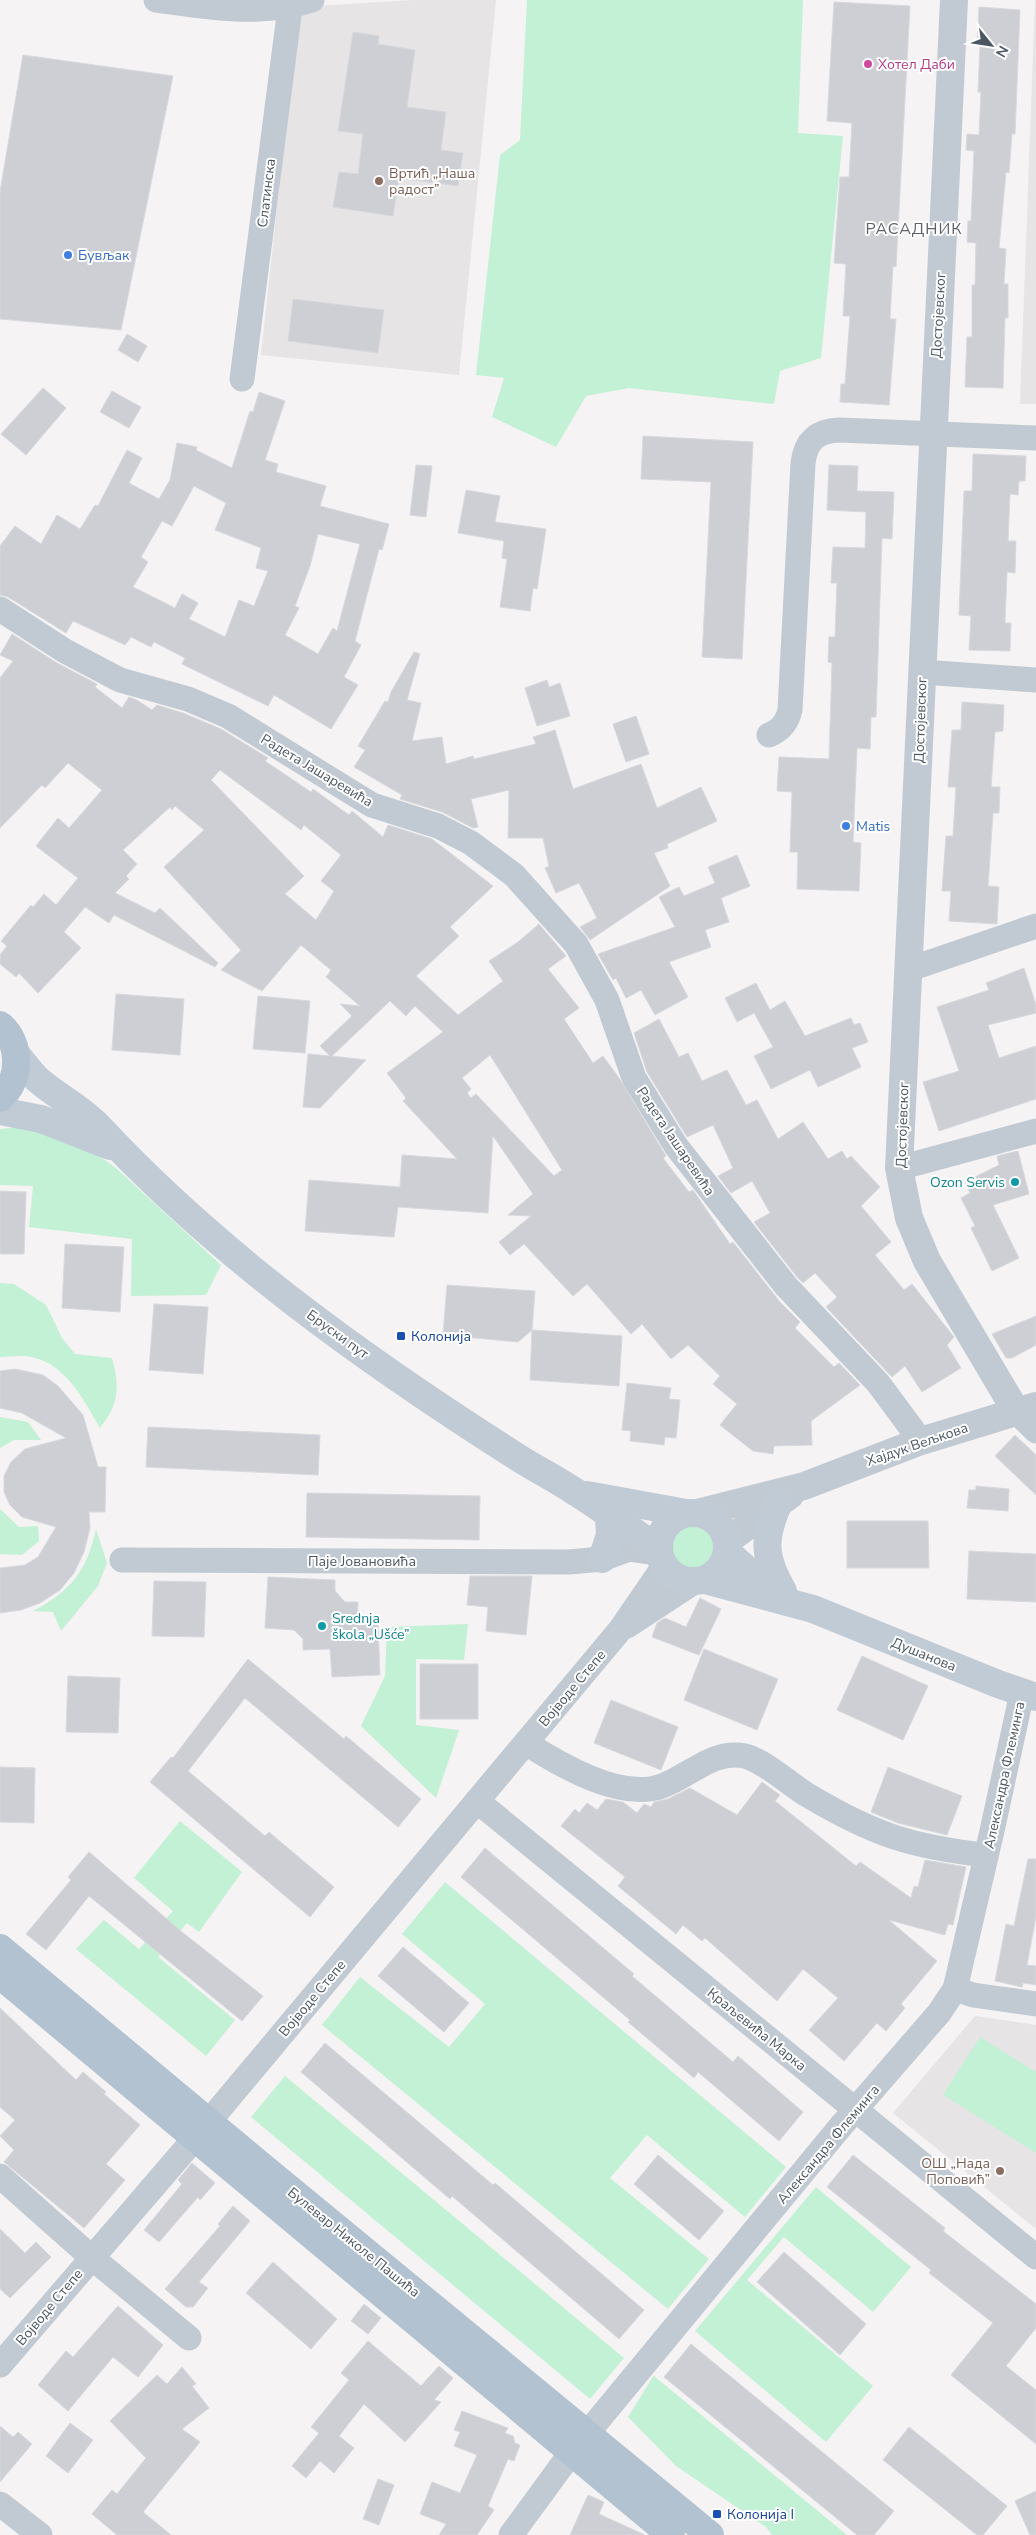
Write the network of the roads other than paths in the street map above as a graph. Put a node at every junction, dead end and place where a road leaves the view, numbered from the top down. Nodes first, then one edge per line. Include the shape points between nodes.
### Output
1 (156, 0) edge
2 (954, 0) edge
3 (298, 2) edge
4 (242, 379) dead end
5 (932, 435) junction
6 (1036, 438) edge
7 (0, 609) edge
8 (922, 672) junction
9 (1036, 680) edge
10 (769, 735) dead end
11 (1036, 926) edge
12 (910, 969) junction
13 (0, 1025) edge
14 (16, 1054) junction
15 (0, 1098) edge
16 (0, 1111) edge
17 (1036, 1131) edge
18 (118, 1149) junction
19 (899, 1168) junction
20 (1026, 1409) edge
21 (1036, 1431) edge
22 (921, 1441) junction
23 (578, 1494) junction
24 (790, 1495) junction
25 (691, 1513) junction
26 (609, 1516) junction
27 (727, 1547) junction
28 (660, 1557) junction
29 (602, 1559) junction
30 (122, 1560) dead end
31 (700, 1581) junction
32 (783, 1591) junction
33 (813, 1610) junction
34 (620, 1630) junction
35 (1029, 1695) edge
36 (526, 1743) junction
37 (477, 1801) junction
38 (986, 1855) junction
39 (0, 1948) edge
40 (0, 1975) edge
41 (955, 1990) junction
42 (1036, 2004) edge
43 (856, 2109) junction
44 (202, 2129) junction
45 (0, 2176) edge
46 (91, 2257) junction
47 (1036, 2257) edge
48 (190, 2338) dead end
49 (0, 2365) edge
50 (580, 2443) junction
51 (0, 2504) edge
52 (40, 2535) edge
53 (511, 2535) edge
54 (671, 2535) edge
55 (710, 2535) edge

1 - 3 street, Слатинска via 221,8
2 - 5 street, Достојевског
3 - 4 street, Слатинска
5 - 6 street
5 - 8 street, Достојевског
5 - 10 street via 826,430 807,445 803,463 790,710 781,729
7 - 22 street, Радета Јашаревића via 65,652 120,680 188,699 228,716 372,805 438,826 472,843 514,875 576,944 607,1000 634,1078 676,1146 786,1286 878,1383
8 - 9 street
8 - 12 street, Достојевског
11 - 12 street
12 - 19 street, Достојевског
13 - 14 main road via 12,1040
14 - 15 main road via 12,1082
14 - 18 main road, Бруски пут via 38,1080 79,1108
16 - 18 main road, Бруски пут via 56,1124
17 - 19 street
18 - 23 main road, Бруски пут via 237,1256 331,1331
19 - 20 street, Достојевског via 917,1240
20 - 21 street
20 - 22 street, Хајдук Вељкова
22 - 24 street, Хајдук Вељкова
23 - 25 main road, Бруски пут
23 - 26 main road, Бруски пут
24 - 25 street
24 - 27 street
24 - 32 main road via 770,1522 767,1539 773,1575
25 - 27 main road via 705,1515 719,1525
25 - 28 main road via 675,1518 666,1526 660,1536
26 - 28 main road, Бруски пут
26 - 29 main road via 610,1535
27 - 31 main road via 720,1569
27 - 32 main road, Душанова via 746,1569
28 - 29 street, Паје Јовановића via 639,1565
28 - 31 main road via 671,1575 682,1580
28 - 34 street, Војводе Степе
29 - 30 street, Паје Јовановића via 569,1562
31 - 33 main road, Душанова
31 - 34 street, Војводе Степе
32 - 33 main road, Душанова
33 - 35 main road, Душанова
34 - 36 street, Војводе Степе
35 - 38 street, Александра Флеминга
36 - 37 street, Војводе Степе
36 - 38 street via 550,1758 607,1784 631,1791 660,1787 714,1758 747,1756 840,1814 880,1834 927,1847
37 - 43 street, Краљевића Марка
37 - 44 street, Војводе Степе
38 - 41 street, Александра Флеминга
39 - 44 main road, Булевар Николе Пашића
40 - 44 main road, Булевар Николе Пашића
41 - 42 street
41 - 43 street, Александра Флеминга
43 - 47 street, Краљевића Марка
43 - 50 street, Александра Флеминга
44 - 46 street, Војводе Степе
44 - 50 main road, Булевар Николе Пашића
45 - 46 street
46 - 48 street
46 - 49 street, Војводе Степе
50 - 53 street, Александра Флеминга
50 - 54 main road, Булевар Николе Пашића
50 - 55 main road, Булевар Николе Пашића
51 - 52 street

